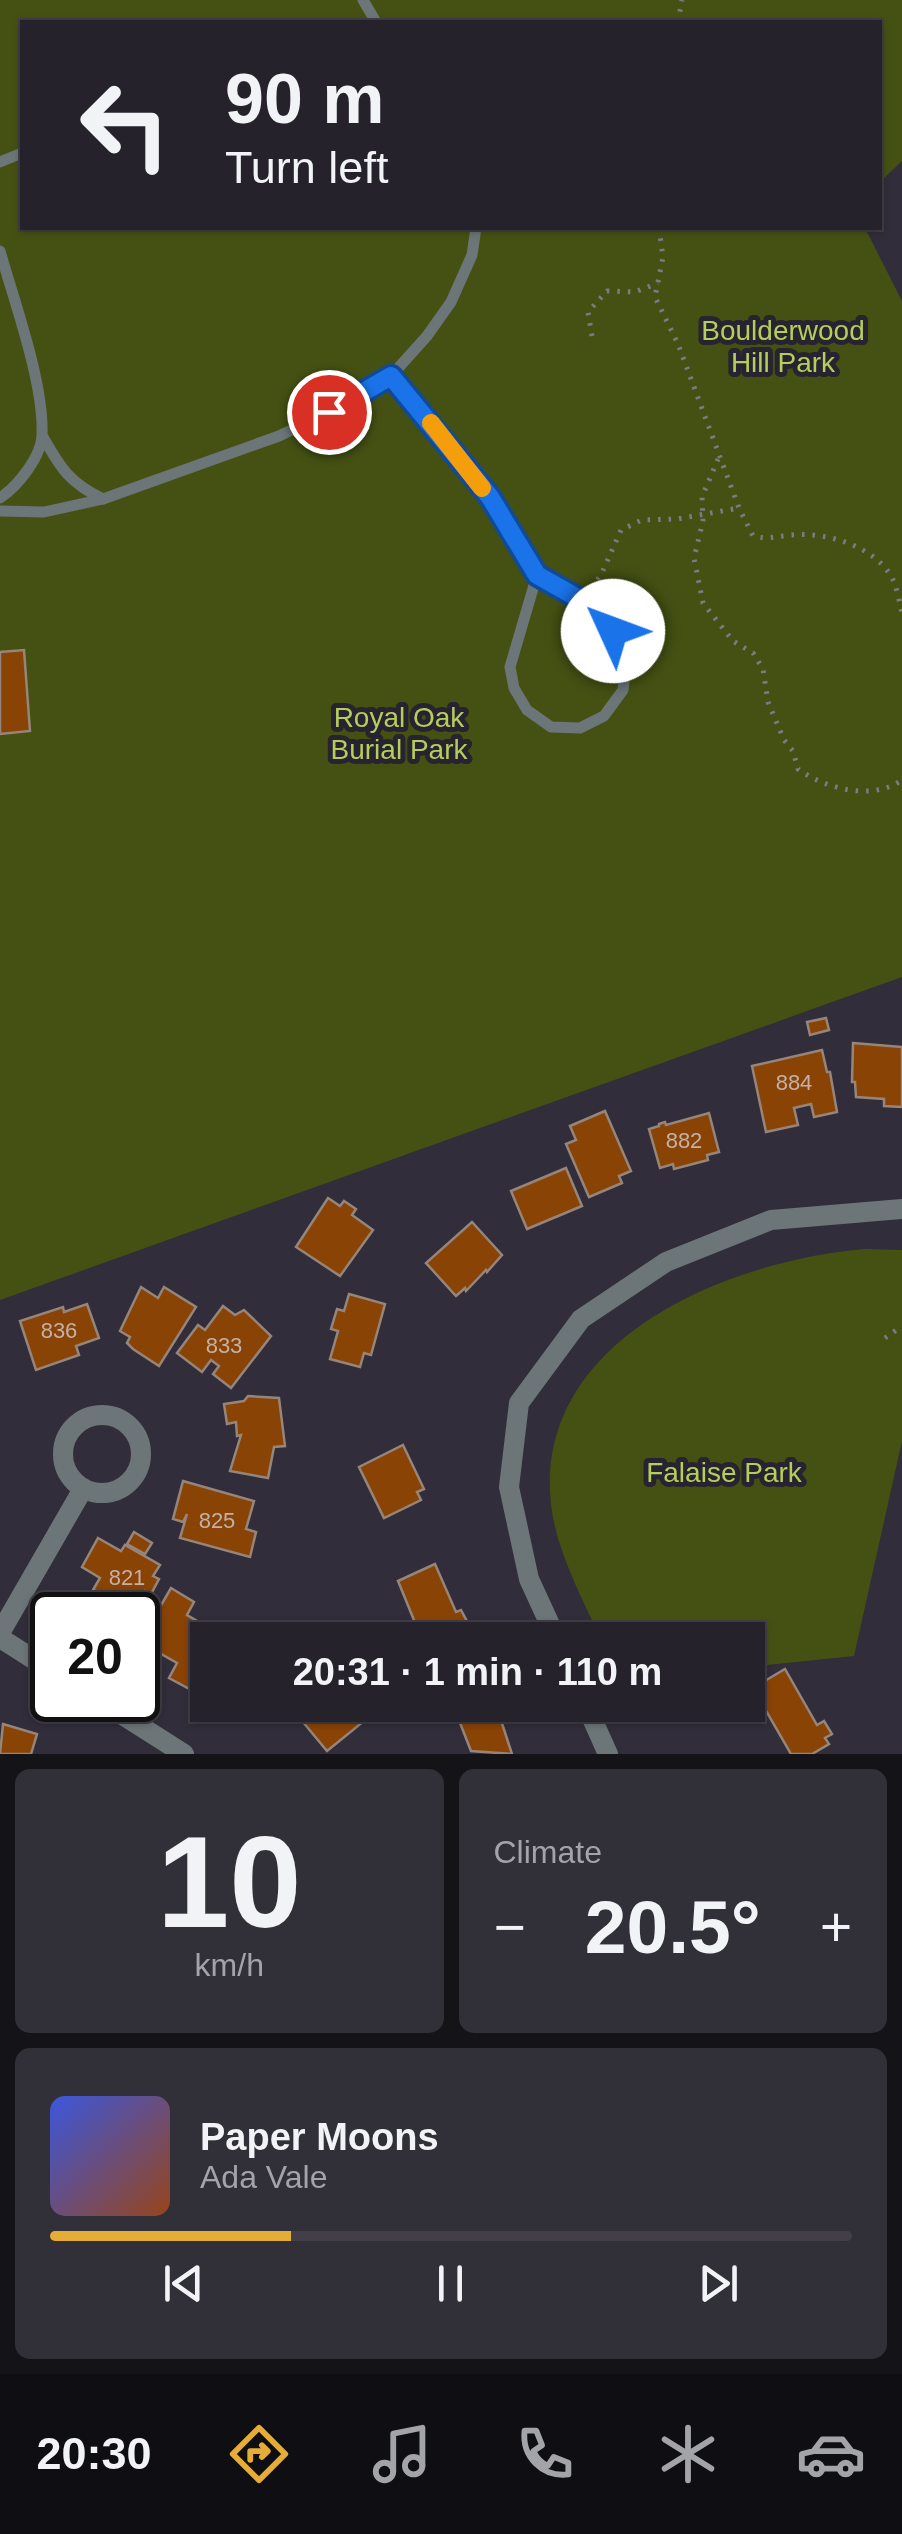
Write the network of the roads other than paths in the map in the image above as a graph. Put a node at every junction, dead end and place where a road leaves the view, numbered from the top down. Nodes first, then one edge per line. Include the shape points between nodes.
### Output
1 (476, 230) edge
2 (0, 251) edge
3 (391, 376) junction
4 (43, 438) junction
5 (0, 498) edge
6 (103, 499) junction
7 (0, 511) edge
8 (537, 575) junction
9 (902, 1209) edge
10 (84, 1489) dead end
11 (548, 1622) edge
12 (0, 1636) edge
13 (30, 1656) edge
14 (133, 1722) edge
15 (594, 1722) edge
16 (184, 1754) edge
17 (608, 1754) edge

1 - 3 lane via 451,302
2 - 4 lane via 26,340
3 - 6 lane via 279,436
3 - 8 lane via 490,497
4 - 5 lane via 30,465
4 - 6 lane via 77,486
6 - 7 lane via 44,512
8 - 8 lane via 510,667 514,688 527,710 552,727 580,728 604,716 623,690 626,658 613,631 583,601
9 - 11 street via 771,1220 666,1262 580,1319 520,1403 509,1487 529,1579
10 - 12 street
12 - 13 street
14 - 16 street
15 - 17 street

